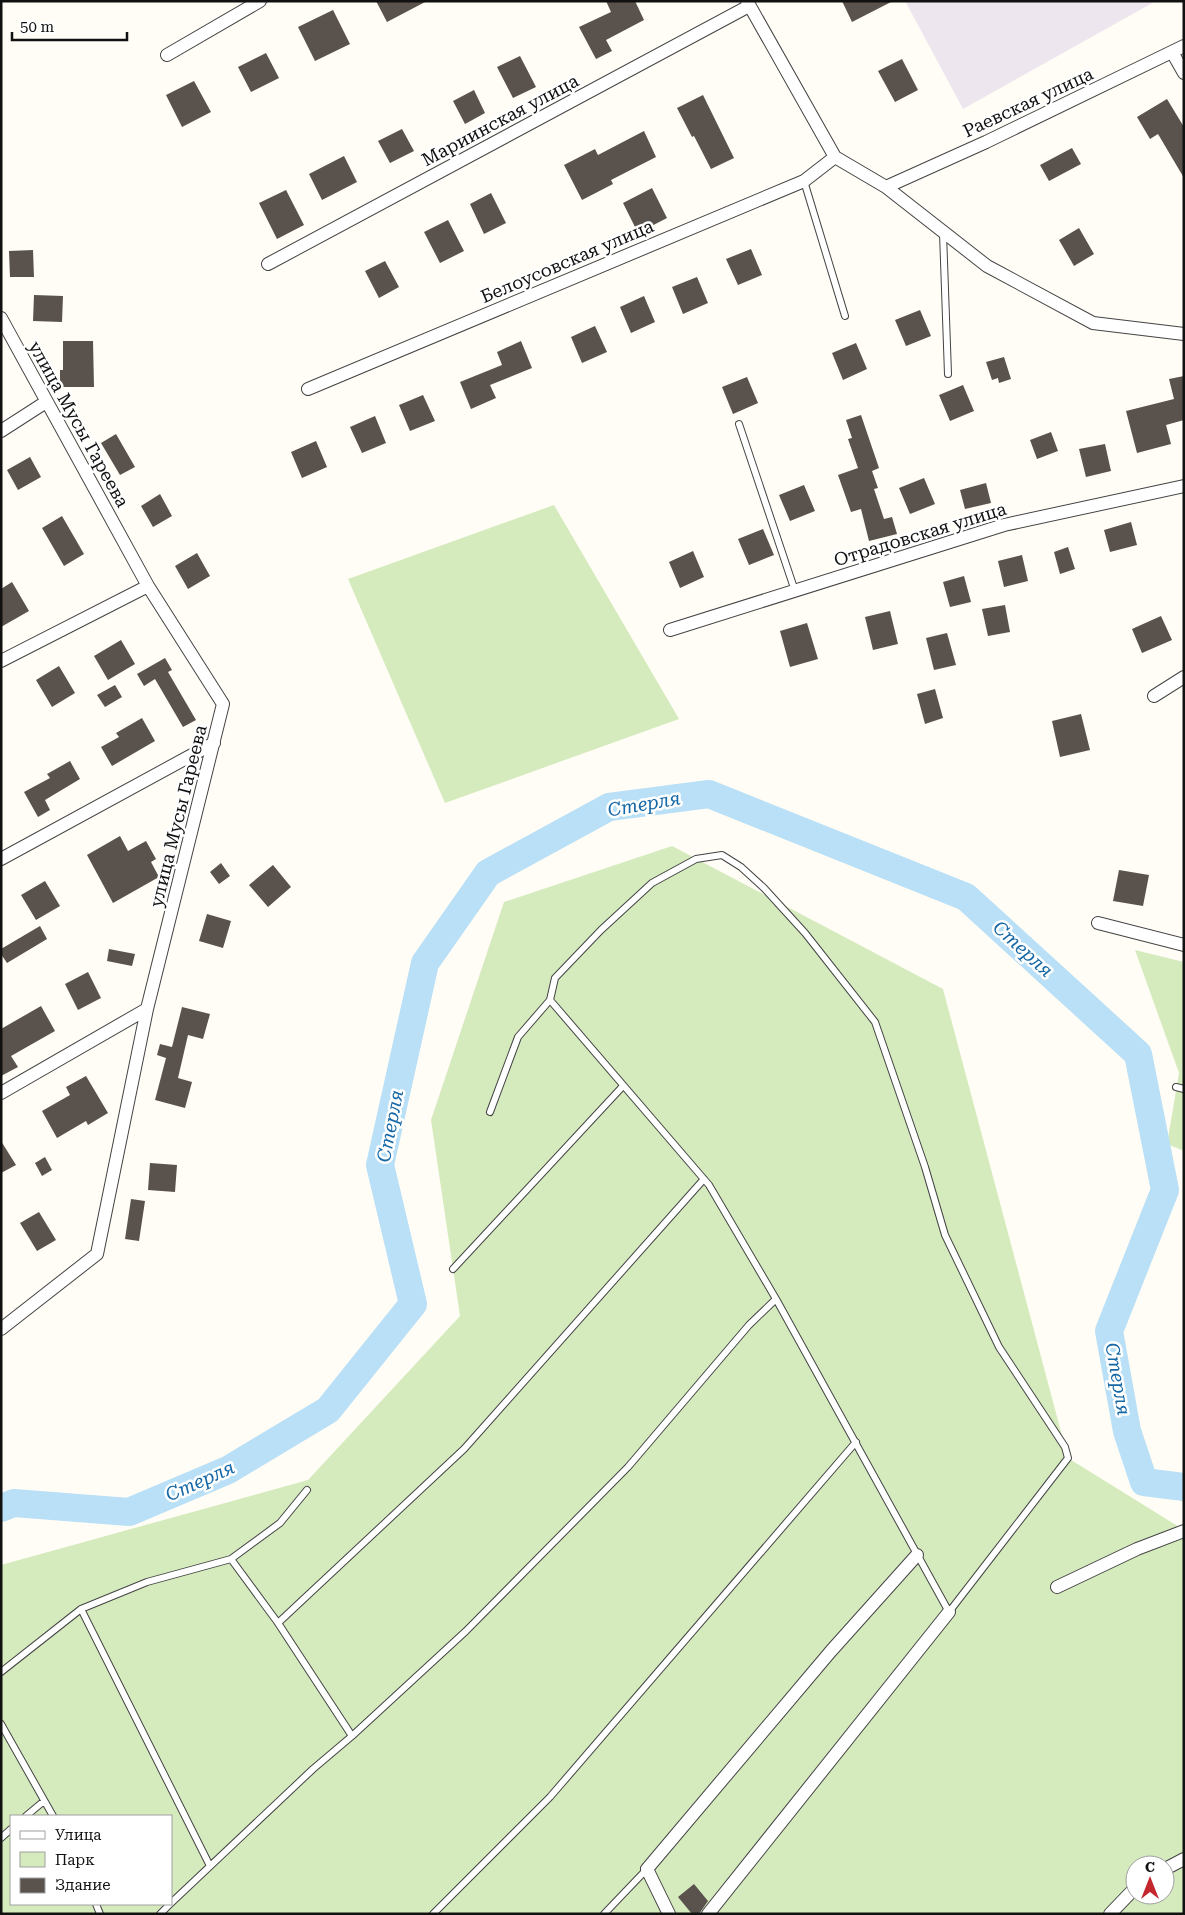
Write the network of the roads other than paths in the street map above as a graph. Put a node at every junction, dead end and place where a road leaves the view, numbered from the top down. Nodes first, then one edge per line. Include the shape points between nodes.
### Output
1 (260, 1) edge
2 (748, 3) edge
3 (1178, 49) edge
4 (167, 55) dead end
5 (1184, 73) edge
6 (835, 157) junction
7 (804, 181) junction
8 (886, 187) junction
9 (943, 233) junction
10 (268, 264) dead end
11 (845, 316) dead end
12 (1, 318) edge
13 (1184, 334) edge
14 (948, 374) dead end
15 (308, 388) dead end
16 (46, 402) junction
17 (739, 424) dead end
18 (1, 431) edge
19 (1184, 486) edge
20 (148, 586) junction
21 (795, 591) junction
22 (670, 630) dead end
23 (1, 661) edge
24 (1184, 677) edge
25 (1154, 696) dead end
26 (214, 743) junction
27 (1, 859) edge
28 (1098, 923) dead end
29 (1184, 945) edge
30 (550, 1000) junction
31 (147, 1009) junction
32 (623, 1086) junction
33 (1, 1093) edge
34 (490, 1112) dead end
35 (704, 1179) junction
36 (453, 1269) dead end
37 (776, 1299) junction
38 (1, 1328) edge
39 (856, 1442) junction
40 (307, 1490) dead end
41 (1184, 1531) edge
42 (917, 1555) junction
43 (231, 1559) junction
44 (1057, 1587) dead end
45 (81, 1609) junction
46 (949, 1612) junction
47 (278, 1624) junction
48 (1, 1672) edge
49 (1, 1724) edge
50 (352, 1736) junction
51 (44, 1801) junction
52 (27, 1815) edge
53 (51, 1815) edge
54 (210, 1866) junction
55 (647, 1869) junction
56 (1125, 1898) edge
57 (172, 1902) edge
58 (169, 1905) edge
59 (160, 1914) edge
60 (433, 1914) edge
61 (604, 1914) edge
62 (670, 1914) edge
63 (708, 1914) edge
64 (1110, 1914) edge

1 - 4 street
2 - 6 street
2 - 10 street, Мариинская улица
3 - 5 street
3 - 8 street, Раевская улица
6 - 7 street, Белоусовская улица
6 - 8 street
7 - 11 lane
7 - 15 street, Белоусовская улица
8 - 9 street
9 - 13 street via 987,266 1093,323
9 - 14 lane
12 - 16 street, улица Мусы Гареева
16 - 18 street
16 - 20 street, улица Мусы Гареева
17 - 21 lane
19 - 21 street, Отрадовская улица via 1004,526
20 - 23 street
20 - 26 street, улица Мусы Гареева via 224,704
21 - 22 street, Отрадовская улица
24 - 25 street
26 - 27 street
26 - 31 street, улица Мусы Гареева
28 - 29 street
30 - 32 lane
30 - 34 lane via 518,1038
30 - 46 lane via 555,978 652,883 696,859 722,855 741,867 805,933 874,1022 925,1167 945,1235 999,1347 1068,1458
31 - 33 street
31 - 38 street, улица Мусы Гареева via 97,1254
32 - 35 lane
32 - 36 lane
35 - 37 lane
35 - 47 lane via 464,1449
37 - 39 lane
37 - 50 lane via 749,1325 628,1467 466,1631
39 - 42 lane
39 - 60 lane via 550,1797
40 - 43 lane via 280,1523
41 - 44 street
42 - 46 lane
42 - 55 street via 831,1651
43 - 45 lane via 147,1582
43 - 47 lane
45 - 48 lane
45 - 54 lane
46 - 63 street
47 - 50 lane
49 - 51 lane
50 - 54 lane
51 - 52 lane
51 - 53 lane
54 - 57 lane
55 - 61 lane
55 - 62 street
56 - 64 street
58 - 59 lane

